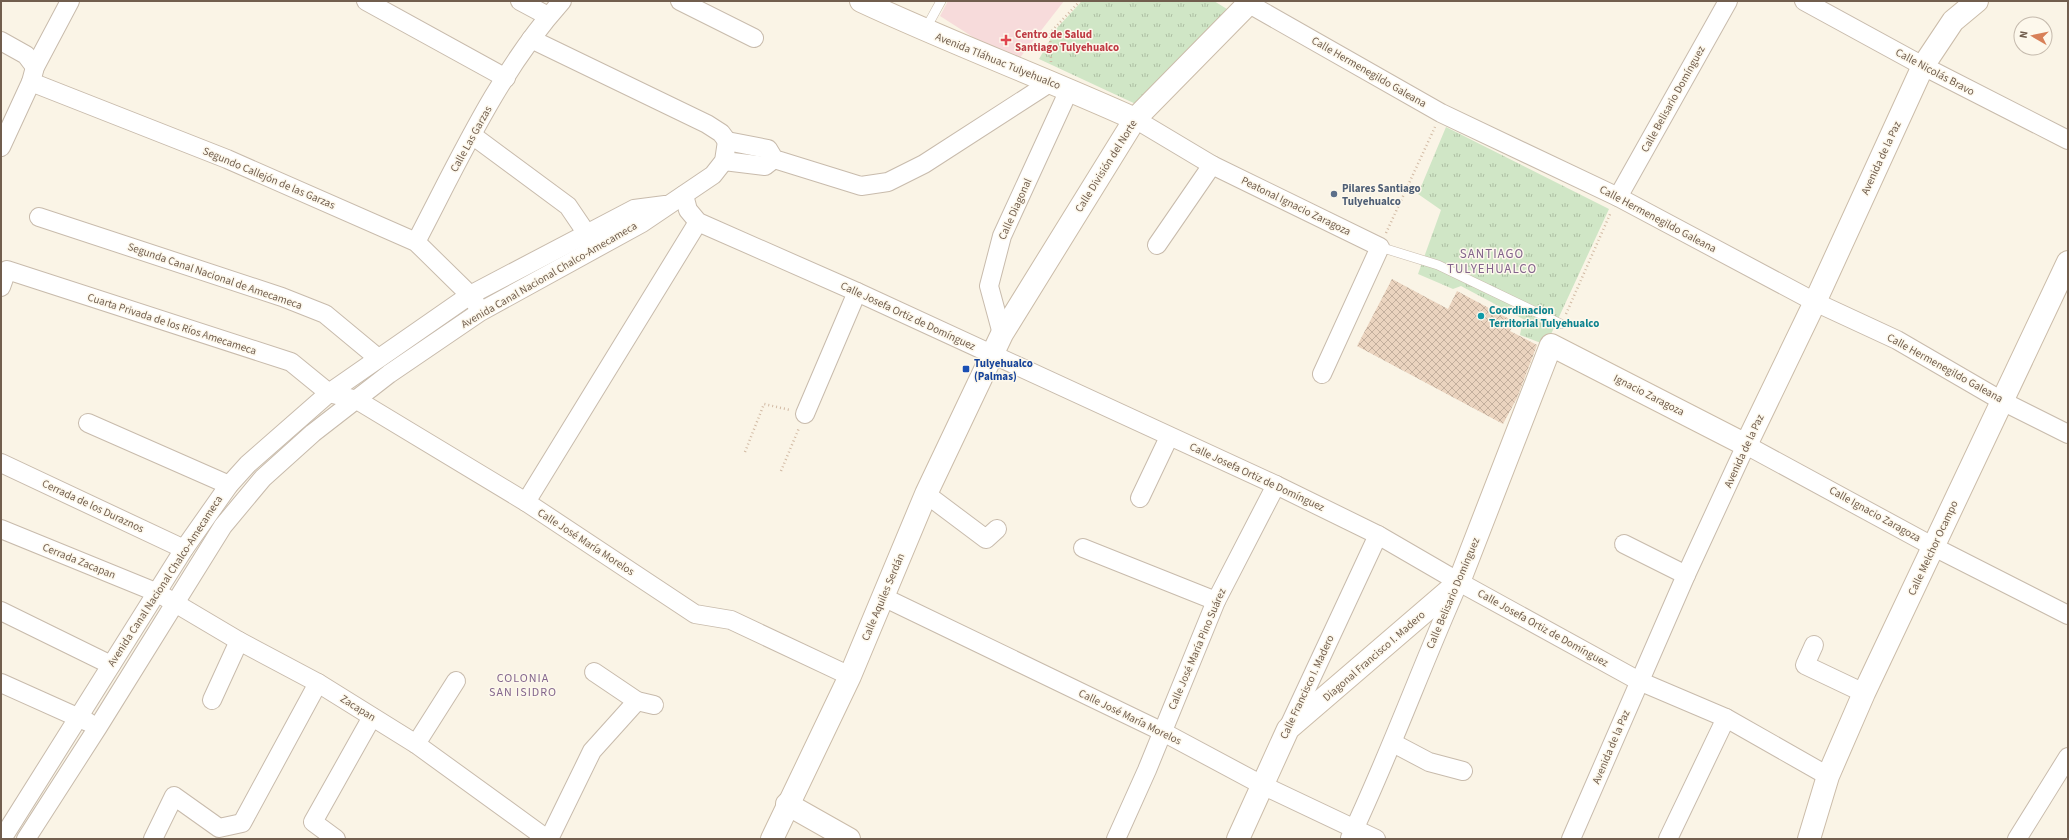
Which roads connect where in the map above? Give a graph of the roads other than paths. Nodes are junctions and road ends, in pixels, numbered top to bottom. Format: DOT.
graph roads {
  1 [pos="70,1"];
  2 [pos="366,1"];
  3 [pos="520,1"];
  4 [pos="562,1"];
  5 [pos="680,1"];
  6 [pos="861,1"];
  7 [pos="941,1"];
  8 [pos="1728,1"];
  9 [pos="1804,1"];
  10 [pos="1977,1"];
  11 [pos="1248,2"];
  12 [pos="548,16"];
  13 [pos="925,31"];
  14 [pos="754,38"];
  15 [pos="531,39"];
  16 [pos="1,41"];
  17 [pos="1923,66"];
  18 [pos="33,74"];
  19 [pos="506,78"];
  20 [pos="1060,86"];
  21 [pos="1135,119"];
  22 [pos="472,135"];
  23 [pos="2068,140"];
  24 [pos="727,141"];
  25 [pos="1,147"];
  26 [pos="774,159"];
  27 [pos="724,161"];
  28 [pos="1212,165"];
  29 [pos="684,195"];
  30 [pos="1618,197"];
  31 [pos="666,205"];
  32 [pos="39,217"];
  33 [pos="698,222"];
  34 [pos="587,234"];
  35 [pos="416,242"];
  36 [pos="1157,245"];
  37 [pos="1380,247"];
  38 [pos="2068,262"];
  39 [pos="1,287"];
  40 [pos="857,292"];
  41 [pos="470,295"];
  42 [pos="1816,302"];
  43 [pos="480,312"];
  44 [pos="1561,324"];
  45 [pos="1002,334"];
  46 [pos="1551,345"];
  47 [pos="991,354"];
  48 [pos="378,358"];
  49 [pos="1322,374"];
  50 [pos="329,392"];
  51 [pos="357,400"];
  52 [pos="2002,401"];
  53 [pos="805,414"];
  54 [pos="88,423"];
  55 [pos="2068,434"];
  56 [pos="1169,437"];
  57 [pos="1746,445"];
  58 [pos="1,463"];
  59 [pos="228,485"];
  60 [pos="1276,485"];
  61 [pos="926,494"];
  62 [pos="1140,498"];
  63 [pos="526,502"];
  64 [pos="1,529"];
  65 [pos="997,529"];
  66 [pos="1378,535"];
  67 [pos="1624,544"];
  68 [pos="1934,547"];
  69 [pos="1083,548"];
  70 [pos="184,549"];
  71 [pos="1686,575"];
  72 [pos="1459,582"];
  73 [pos="158,593"];
  74 [pos="883,597"];
  75 [pos="1216,601"];
  76 [pos="175,603"];
  77 [pos="1,611"];
  78 [pos="2068,615"];
  79 [pos="239,641"];
  80 [pos="1814,645"];
  81 [pos="111,665"];
  82 [pos="594,672"];
  83 [pos="850,676"];
  84 [pos="456,681"];
  85 [pos="1639,681"];
  86 [pos="1,683"];
  87 [pos="318,683"];
  88 [pos="1864,693"];
  89 [pos="212,700"];
  90 [pos="78,717"];
  91 [pos="372,717"];
  92 [pos="1726,718"];
  93 [pos="98,727"];
  94 [pos="1288,729"];
  95 [pos="1163,732"];
  96 [pos="1393,743"];
  97 [pos="416,744"];
  98 [pos="2068,757"];
  99 [pos="1463,771"];
  100 [pos="1828,776"];
  101 [pos="1262,785"];
  102 [pos="787,804"];
  103 [pos="8,815"];
  104 [pos="1352,834"];
  105 [pos="2,839"];
  106 [pos="26,839"];
  107 [pos="153,839"];
  108 [pos="336,839"];
  109 [pos="548,839"];
  110 [pos="772,839"];
  111 [pos="849,839"];
  112 [pos="1116,839"];
  113 [pos="1238,839"];
  114 [pos="1376,839"];
  115 [pos="1571,839"];
  116 [pos="1668,839"];
  117 [pos="1809,839"];
  118 [pos="2017,839"];
  1 -- 18 [label="street"];
  2 -- 19 [label="street"];
  3 -- 12 [label="street"];
  4 -- 12 [label="street, Calle Las Garzas"];
  5 -- 14 [label="street"];
  6 -- 13 [label="main road, Avenida Tláhuac Tulyehualco"];
  7 -- 13 [label="lane"];
  8 -- 30 [label="street, Calle Belisario Domínguez"];
  9 -- 17 [label="street, Calle Nicolás Bravo"];
  10 -- 17 [label="main road, Avenida de la Paz"];
  11 -- 21 [label="main road, Calle División del Norte"];
  11 -- 30 [label="street, Calle Hermenegildo Galeana"];
  12 -- 15 [label="street, Calle Las Garzas"];
  13 -- 20 [label="main road, Avenida Tláhuac Tulyehualco"];
  15 -- 19 [label="street, Calle Las Garzas"];
  15 -- 24 [label="street"];
  16 -- 18 [label="street"];
  17 -- 23 [label="street, Calle Nicolás Bravo"];
  17 -- 42 [label="main road, Avenida de la Paz"];
  18 -- 25 [label="street"];
  18 -- 35 [label="street, Segundo Callejón de las Garzas"];
  19 -- 22 [label="street, Calle Las Garzas"];
  20 -- 21 [label="main road, Avenida Tláhuac Tulyehualco"];
  20 -- 26 [label="street"];
  20 -- 45 [label="street, Calle Diagonal"];
  21 -- 28 [label="street"];
  21 -- 45 [label="main road, Calle División del Norte"];
  22 -- 34 [label="street"];
  22 -- 35 [label="street, Calle Las Garzas"];
  24 -- 26 [label="street"];
  24 -- 27 [label="street"];
  26 -- 27 [label="street"];
  27 -- 29 [label="street, Avenida Canal Nacional Chalco-Amecameca"];
  28 -- 36 [label="street"];
  28 -- 37 [label="street, Peatonal Ignacio Zaragoza"];
  29 -- 31 [label="street, Avenida Canal Nacional Chalco-Amecameca"];
  29 -- 33 [label="street"];
  30 -- 42 [label="street, Calle Hermenegildo Galeana"];
  31 -- 34 [label="street, Avenida Canal Nacional Chalco-Amecameca"];
  31 -- 43 [label="street, Avenida Canal Nacional Chalco-Amecameca"];
  32 -- 48 [label="street, Segunda Canal Nacional de Amecameca"];
  33 -- 40 [label="street, Calle Josefa Ortiz de Domínguez"];
  33 -- 63 [label="street"];
  34 -- 41 [label="street, Avenida Canal Nacional Chalco-Amecameca"];
  35 -- 41 [label="street, Segundo Callejón de las Garzas"];
  37 -- 44 [label="lane"];
  37 -- 49 [label="street"];
  38 -- 52 [label="main road, Calle Melchor Ocampo"];
  39 -- 50 [label="street, Cuarta Privada de los Ríos Amecameca"];
  40 -- 47 [label="street, Calle Josefa Ortiz de Domínguez"];
  40 -- 53 [label="street"];
  41 -- 43 [label="street, Segundo Callejón de las Garzas"];
  41 -- 48 [label="street, Avenida Canal Nacional Chalco-Amecameca"];
  42 -- 52 [label="street, Calle Hermenegildo Galeana"];
  42 -- 57 [label="main road, Avenida de la Paz"];
  43 -- 51 [label="street, Avenida Canal Nacional Chalco-Amecameca"];
  45 -- 47 [label="main road, Calle División del Norte"];
  46 -- 57 [label="main road, Ignacio Zaragoza"];
  46 -- 72 [label="main road, Calle Belisario Domínguez"];
  47 -- 56 [label="street, Calle Josefa Ortiz de Domínguez"];
  47 -- 61 [label="main road, Calle Aquiles Serdán"];
  48 -- 50 [label="street, Avenida Canal Nacional Chalco-Amecameca"];
  50 -- 51 [label="street, Calle José María Morelos"];
  50 -- 59 [label="street, Avenida Canal Nacional Chalco-Amecameca"];
  51 -- 63 [label="street, Calle José María Morelos"];
  51 -- 76 [label="street, Avenida Canal Nacional Chalco-Amecameca"];
  52 -- 55 [label="street, Calle Hermenegildo Galeana"];
  52 -- 68 [label="main road, Calle Melchor Ocampo"];
  54 -- 59 [label="street"];
  56 -- 60 [label="street, Calle Josefa Ortiz de Domínguez"];
  56 -- 62 [label="street"];
  57 -- 68 [label="street, Calle Ignacio Zaragoza"];
  57 -- 71 [label="street, Avenida de la Paz"];
  58 -- 70 [label="street, Cerrada de los Duraznos"];
  59 -- 70 [label="street, Avenida Canal Nacional Chalco-Amecameca"];
  60 -- 66 [label="street, Calle Josefa Ortiz de Domínguez"];
  60 -- 75 [label="street, Calle José María Pino Suárez"];
  61 -- 65 [label="street"];
  61 -- 74 [label="main road, Calle Aquiles Serdán"];
  63 -- 83 [label="street, Calle José María Morelos"];
  64 -- 73 [label="street, Cerrada Zacapan"];
  66 -- 72 [label="street, Calle Josefa Ortiz de Domínguez"];
  66 -- 94 [label="street, Calle Francisco I. Madero"];
  67 -- 71 [label="street"];
  68 -- 78 [label="street, Calle Ignacio Zaragoza"];
  68 -- 88 [label="main road, Calle Melchor Ocampo"];
  69 -- 75 [label="street"];
  70 -- 73 [label="street, Avenida Canal Nacional Chalco-Amecameca"];
  71 -- 85 [label="street, Avenida de la Paz"];
  72 -- 85 [label="street, Calle Josefa Ortiz de Domínguez"];
  72 -- 94 [label="main road, Diagonal Francisco I. Madero"];
  72 -- 96 [label="street, Calle Belisario Domínguez"];
  73 -- 76 [label="street, Zacapan"];
  73 -- 81 [label="street, Avenida Canal Nacional Chalco-Amecameca"];
  74 -- 83 [label="main road, Calle Aquiles Serdán"];
  74 -- 95 [label="street, Calle José María Morelos"];
  75 -- 95 [label="street, Calle José María Pino Suárez"];
  76 -- 79 [label="street, Zacapan"];
  76 -- 93 [label="street, Avenida Canal Nacional Chalco-Amecameca"];
  77 -- 81 [label="street"];
  79 -- 87 [label="street, Zacapan"];
  79 -- 89 [label="street"];
  80 -- 88 [label="street"];
  81 -- 90 [label="street, Avenida Canal Nacional Chalco-Amecameca"];
  82 -- 109 [label="street"];
  83 -- 102 [label="main road, Calle Aquiles Serdán"];
  84 -- 97 [label="street"];
  85 -- 92 [label="street, Calle Josefa Ortiz de Domínguez"];
  85 -- 115 [label="street, Avenida de la Paz"];
  86 -- 90 [label="street"];
  87 -- 91 [label="street, Zacapan"];
  87 -- 107 [label="street"];
  88 -- 100 [label="main road, Calle Melchor Ocampo"];
  90 -- 93 [label="street"];
  90 -- 103 [label="street, Avenida Canal Nacional Chalco-Amecameca"];
  91 -- 97 [label="street, Zacapan"];
  91 -- 108 [label="street"];
  92 -- 100 [label="street, Calle Josefa Ortiz de Domínguez"];
  92 -- 116 [label="street"];
  93 -- 106 [label="street, Avenida Canal Nacional Chalco-Amecameca"];
  94 -- 101 [label="main road, Calle Francisco I. Madero"];
  95 -- 101 [label="street, Calle José María Morelos"];
  95 -- 112 [label="street, Calle José María Pino Suárez"];
  96 -- 99 [label="street"];
  96 -- 104 [label="street, Calle Belisario Domínguez"];
  97 -- 109 [label="street, Zacapan"];
  98 -- 118 [label="street"];
  100 -- 117 [label="main road, Calle Melchor Ocampo"];
  101 -- 104 [label="street, Calle José María Morelos"];
  101 -- 113 [label="main road, Calle Francisco I. Madero"];
  102 -- 110 [label="main road, Calle Aquiles Serdán"];
  102 -- 111 [label="main road"];
  103 -- 105 [label="street, Avenida Canal Nacional Chalco-Amecameca"];
  104 -- 114 [label="street, Calle José María Morelos"];
}
